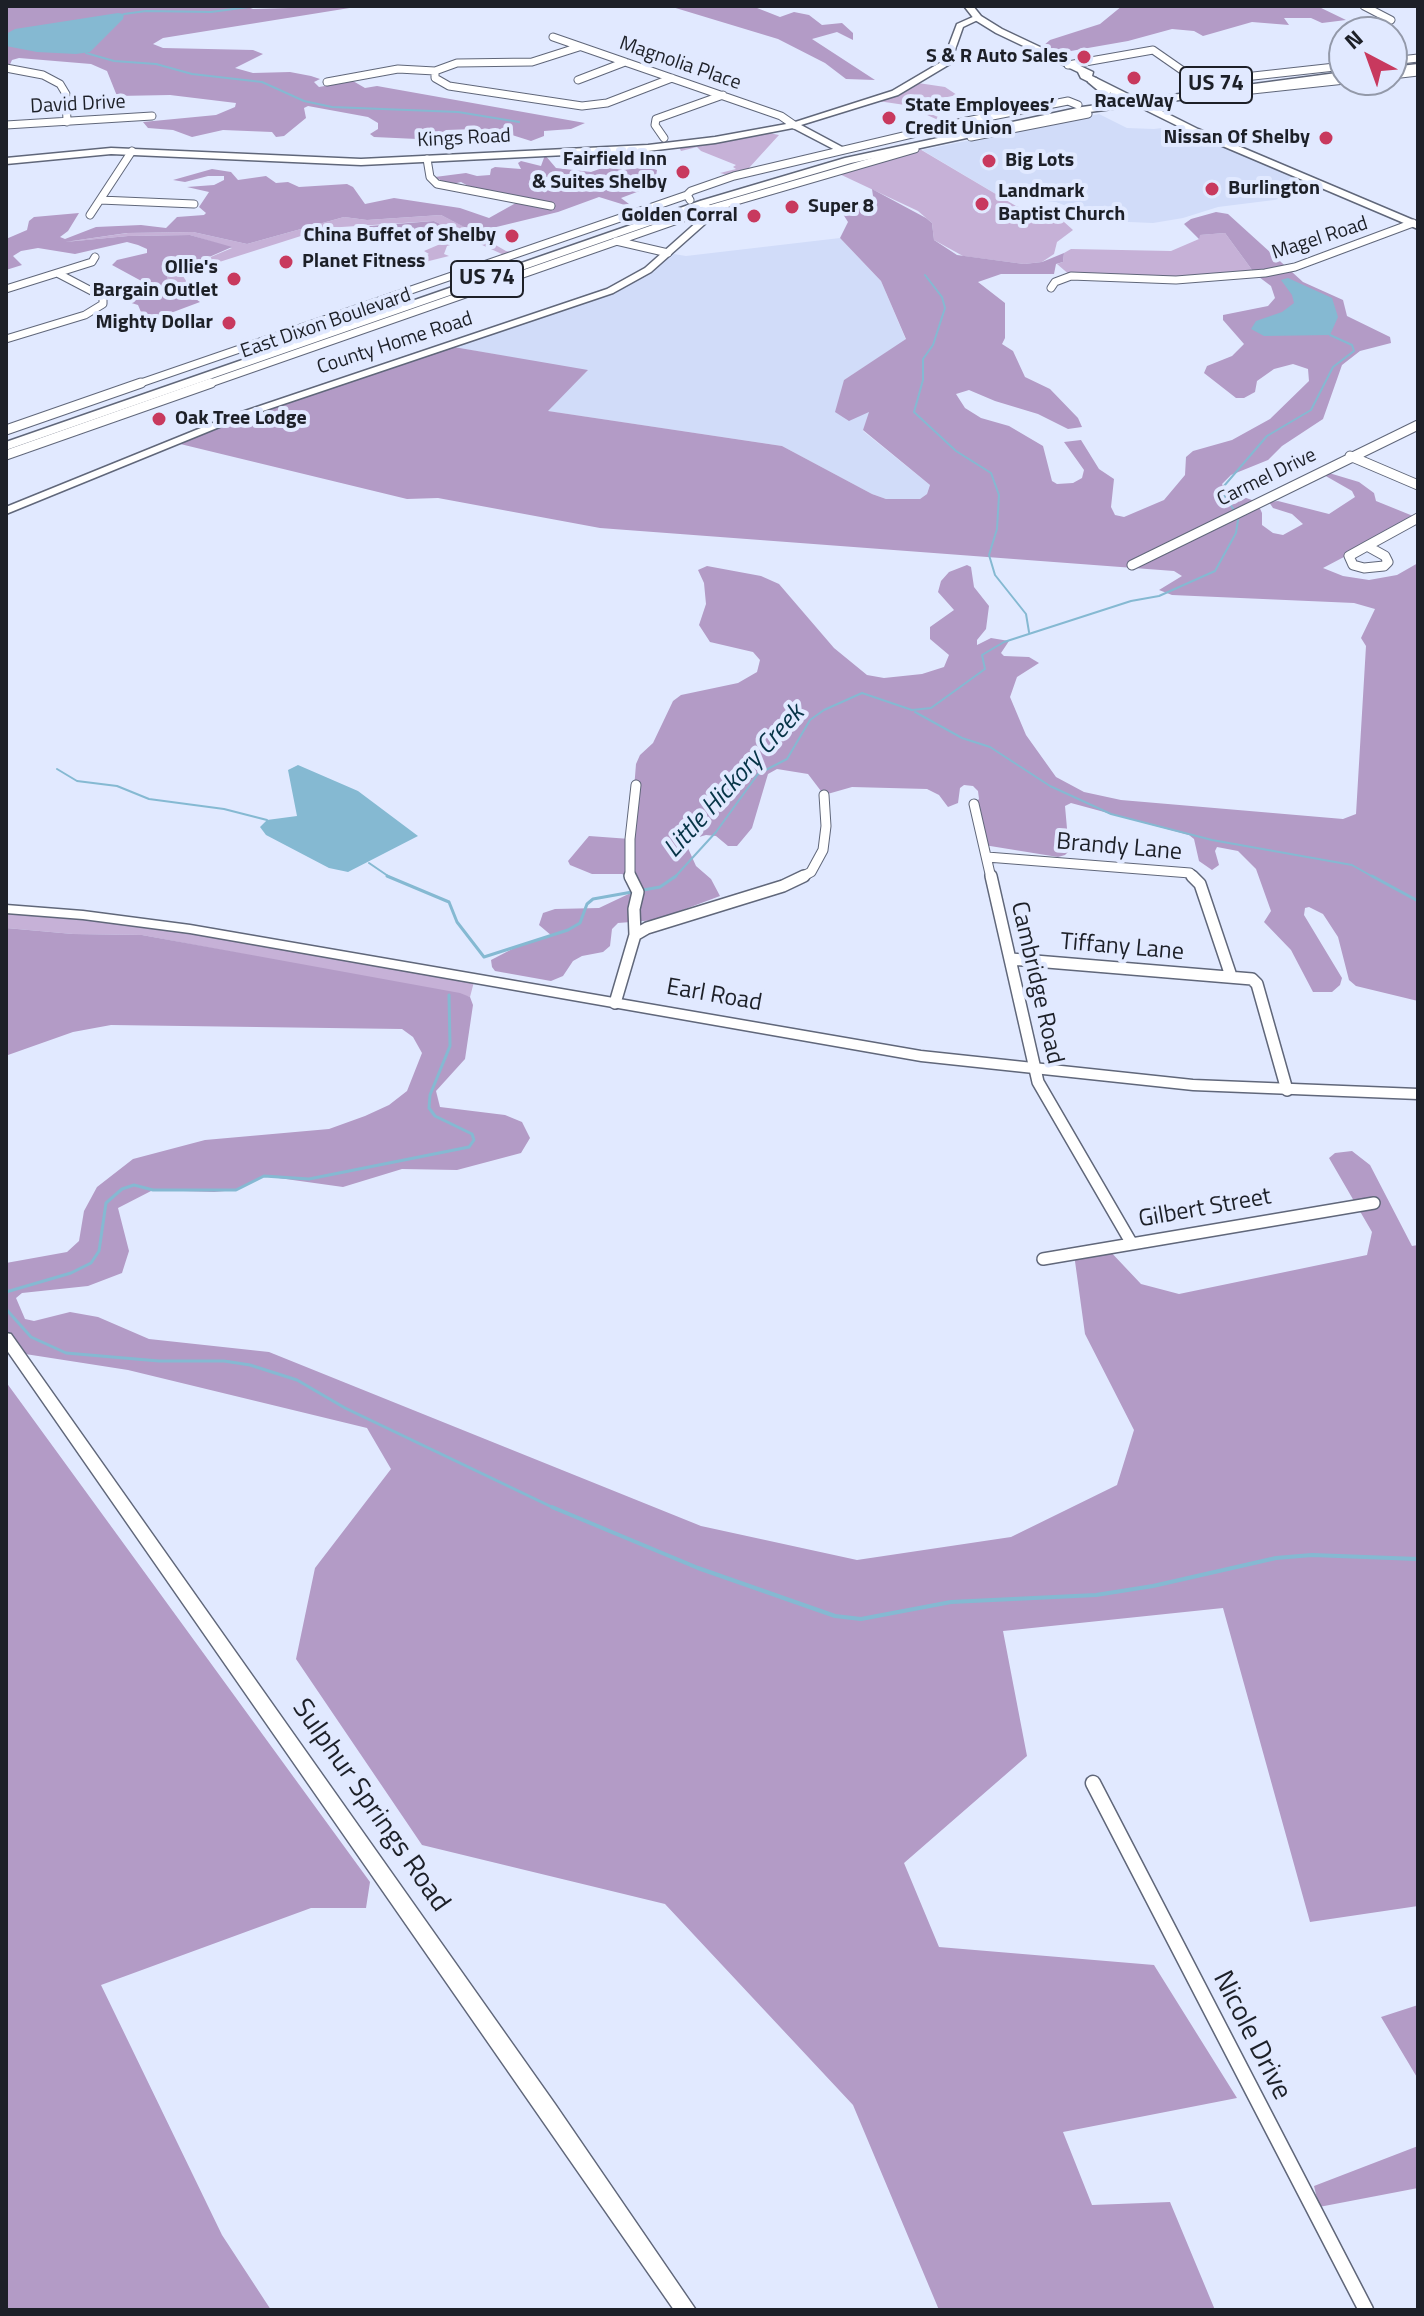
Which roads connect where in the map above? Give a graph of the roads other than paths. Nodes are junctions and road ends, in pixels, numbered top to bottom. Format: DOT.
graph roads {
  1 [pos="1364,6"];
  2 [pos="973,13"];
  3 [pos="1383,16"];
  4 [pos="553,37"];
  5 [pos="579,47"];
  6 [pos="625,62"];
  7 [pos="1068,65"];
  8 [pos="6,68"];
  9 [pos="435,71"];
  10 [pos="1328,73"];
  11 [pos="1294,74"];
  12 [pos="1328,75"];
  13 [pos="1087,76"];
  14 [pos="672,78"];
  15 [pos="578,80"];
  16 [pos="327,82"];
  17 [pos="1239,89"];
  18 [pos="723,95"];
  19 [pos="1135,99"];
  20 [pos="1187,99"];
  21 [pos="1100,101"];
  22 [pos="1088,114"];
  23 [pos="152,116"];
  24 [pos="985,120"];
  25 [pos="67,122"];
  26 [pos="6,125"];
  27 [pos="794,125"];
  28 [pos="978,133"];
  29 [pos="664,138"];
  30 [pos="841,150"];
  31 [pos="132,151"];
  32 [pos="427,159"];
  33 [pos="6,161"];
  34 [pos="758,179"];
  35 [pos="688,198"];
  36 [pos="100,200"];
  37 [pos="194,204"];
  38 [pos="551,206"];
  39 [pos="707,206"];
  40 [pos="90,215"];
  41 [pos="1415,224"];
  42 [pos="615,238"];
  43 [pos="668,253"];
  44 [pos="95,257"];
  45 [pos="59,274"];
  46 [pos="1051,288"];
  47 [pos="6,289"];
  48 [pos="318,326"];
  49 [pos="6,339"];
  50 [pos="116,400"];
  51 [pos="1418,425"];
  52 [pos="9,436"];
  53 [pos="40,439"];
  54 [pos="6,455"];
  55 [pos="1350,456"];
  56 [pos="1418,485"];
  57 [pos="6,511"];
  58 [pos="1418,518"];
  59 [pos="1367,546"];
  60 [pos="1132,565"];
  61 [pos="636,785"];
  62 [pos="824,795"];
  63 [pos="974,804"];
  64 [pos="987,857"];
  65 [pos="6,909"];
  66 [pos="635,935"];
  67 [pos="1011,959"];
  68 [pos="1231,976"];
  69 [pos="615,1003"];
  70 [pos="1035,1070"];
  71 [pos="1287,1090"];
  72 [pos="1418,1094"];
  73 [pos="1374,1203"];
  74 [pos="1132,1244"];
  75 [pos="1043,1259"];
  76 [pos="6,1338"];
  77 [pos="1093,1783"];
  78 [pos="686,2310"];
  79 [pos="1366,2310"];
  1 -- 3 [label="street"];
  2 -- 7 [label="main road"];
  2 -- 27 [label="street, Kings Road"];
  4 -- 5 [label="street, Magnolia Place"];
  5 -- 6 [label="street, Magnolia Place"];
  5 -- 9 [label="street"];
  6 -- 14 [label="street, Magnolia Place"];
  6 -- 15 [label="street"];
  7 -- 11 [label="street, East Dixon Boulevard"];
  7 -- 13 [label="main road"];
  8 -- 25 [label="street"];
  9 -- 14 [label="street"];
  9 -- 16 [label="street"];
  10 -- 11 [label="highway, East Dixon Boulevard / US 74"];
  11 -- 19 [label="highway, East Dixon Boulevard / US 74"];
  12 -- 17 [label="highway, East Dixon Boulevard / US 74"];
  13 -- 19 [label="main road"];
  13 -- 21 [label="highway"];
  14 -- 18 [label="street, Magnolia Place"];
  17 -- 19 [label="highway, East Dixon Boulevard / US 74"];
  17 -- 20 [label="street, East Dixon Boulevard"];
  18 -- 27 [label="street, Magnolia Place"];
  18 -- 29 [label="street"];
  19 -- 21 [label="highway, East Dixon Boulevard / US 74"];
  19 -- 28 [label="highway, East Dixon Boulevard / US 74"];
  19 -- 41 [label="main road"];
  21 -- 24 [label="highway, East Dixon Boulevard / US 74"];
  22 -- 28 [label="street, East Dixon Boulevard"];
  23 -- 25 [label="street, David Drive"];
  24 -- 30 [label="street, East Dixon Boulevard"];
  24 -- 34 [label="highway, East Dixon Boulevard / US 74"];
  25 -- 26 [label="street, David Drive"];
  27 -- 30 [label="street"];
  27 -- 32 [label="street, Kings Road"];
  28 -- 39 [label="highway, East Dixon Boulevard / US 74"];
  30 -- 35 [label="street, East Dixon Boulevard"];
  31 -- 32 [label="street, Kings Road"];
  31 -- 33 [label="street, Kings Road"];
  31 -- 36 [label="street"];
  32 -- 38 [label="street"];
  34 -- 35 [label="highway, East Dixon Boulevard / US 74"];
  34 -- 39 [label="highway, County Home Road"];
  35 -- 42 [label="highway"];
  35 -- 48 [label="highway, East Dixon Boulevard / US 74"];
  36 -- 37 [label="street"];
  36 -- 40 [label="street"];
  39 -- 42 [label="highway, East Dixon Boulevard / US 74"];
  39 -- 43 [label="street, County Home Road"];
  41 -- 46 [label="street, Magel Road"];
  42 -- 43 [label="street"];
  42 -- 53 [label="highway, East Dixon Boulevard / US 74"];
  43 -- 57 [label="street, County Home Road"];
  44 -- 45 [label="street"];
  45 -- 47 [label="street"];
  45 -- 49 [label="street"];
  48 -- 50 [label="highway, East Dixon Boulevard / US 74"];
  48 -- 52 [label="street, East Dixon Boulevard"];
  50 -- 52 [label="highway, East Dixon Boulevard / US 74"];
  50 -- 53 [label="highway"];
  51 -- 55 [label="street, Carmel Drive"];
  52 -- 53 [label="highway, East Dixon Boulevard / US 74"];
  53 -- 54 [label="street, East Dixon Boulevard"];
  55 -- 56 [label="street"];
  55 -- 60 [label="street, Carmel Drive"];
  58 -- 59 [label="street"];
  61 -- 66 [label="street"];
  62 -- 66 [label="street"];
  63 -- 64 [label="street, Cambridge Road"];
  64 -- 67 [label="street, Cambridge Road"];
  64 -- 68 [label="street, Brandy Lane"];
  65 -- 69 [label="main road, Earl Road"];
  66 -- 69 [label="street"];
  67 -- 68 [label="street, Tiffany Lane"];
  67 -- 70 [label="street, Cambridge Road"];
  68 -- 71 [label="street"];
  69 -- 70 [label="main road, Earl Road"];
  70 -- 71 [label="main road, Earl Road"];
  70 -- 74 [label="street, Cambridge Road"];
  71 -- 72 [label="main road, Earl Road"];
  73 -- 74 [label="street, Gilbert Street"];
  74 -- 75 [label="street, Gilbert Street"];
  76 -- 78 [label="street, Sulphur Springs Road"];
  77 -- 79 [label="street, Nicole Drive"];
}
